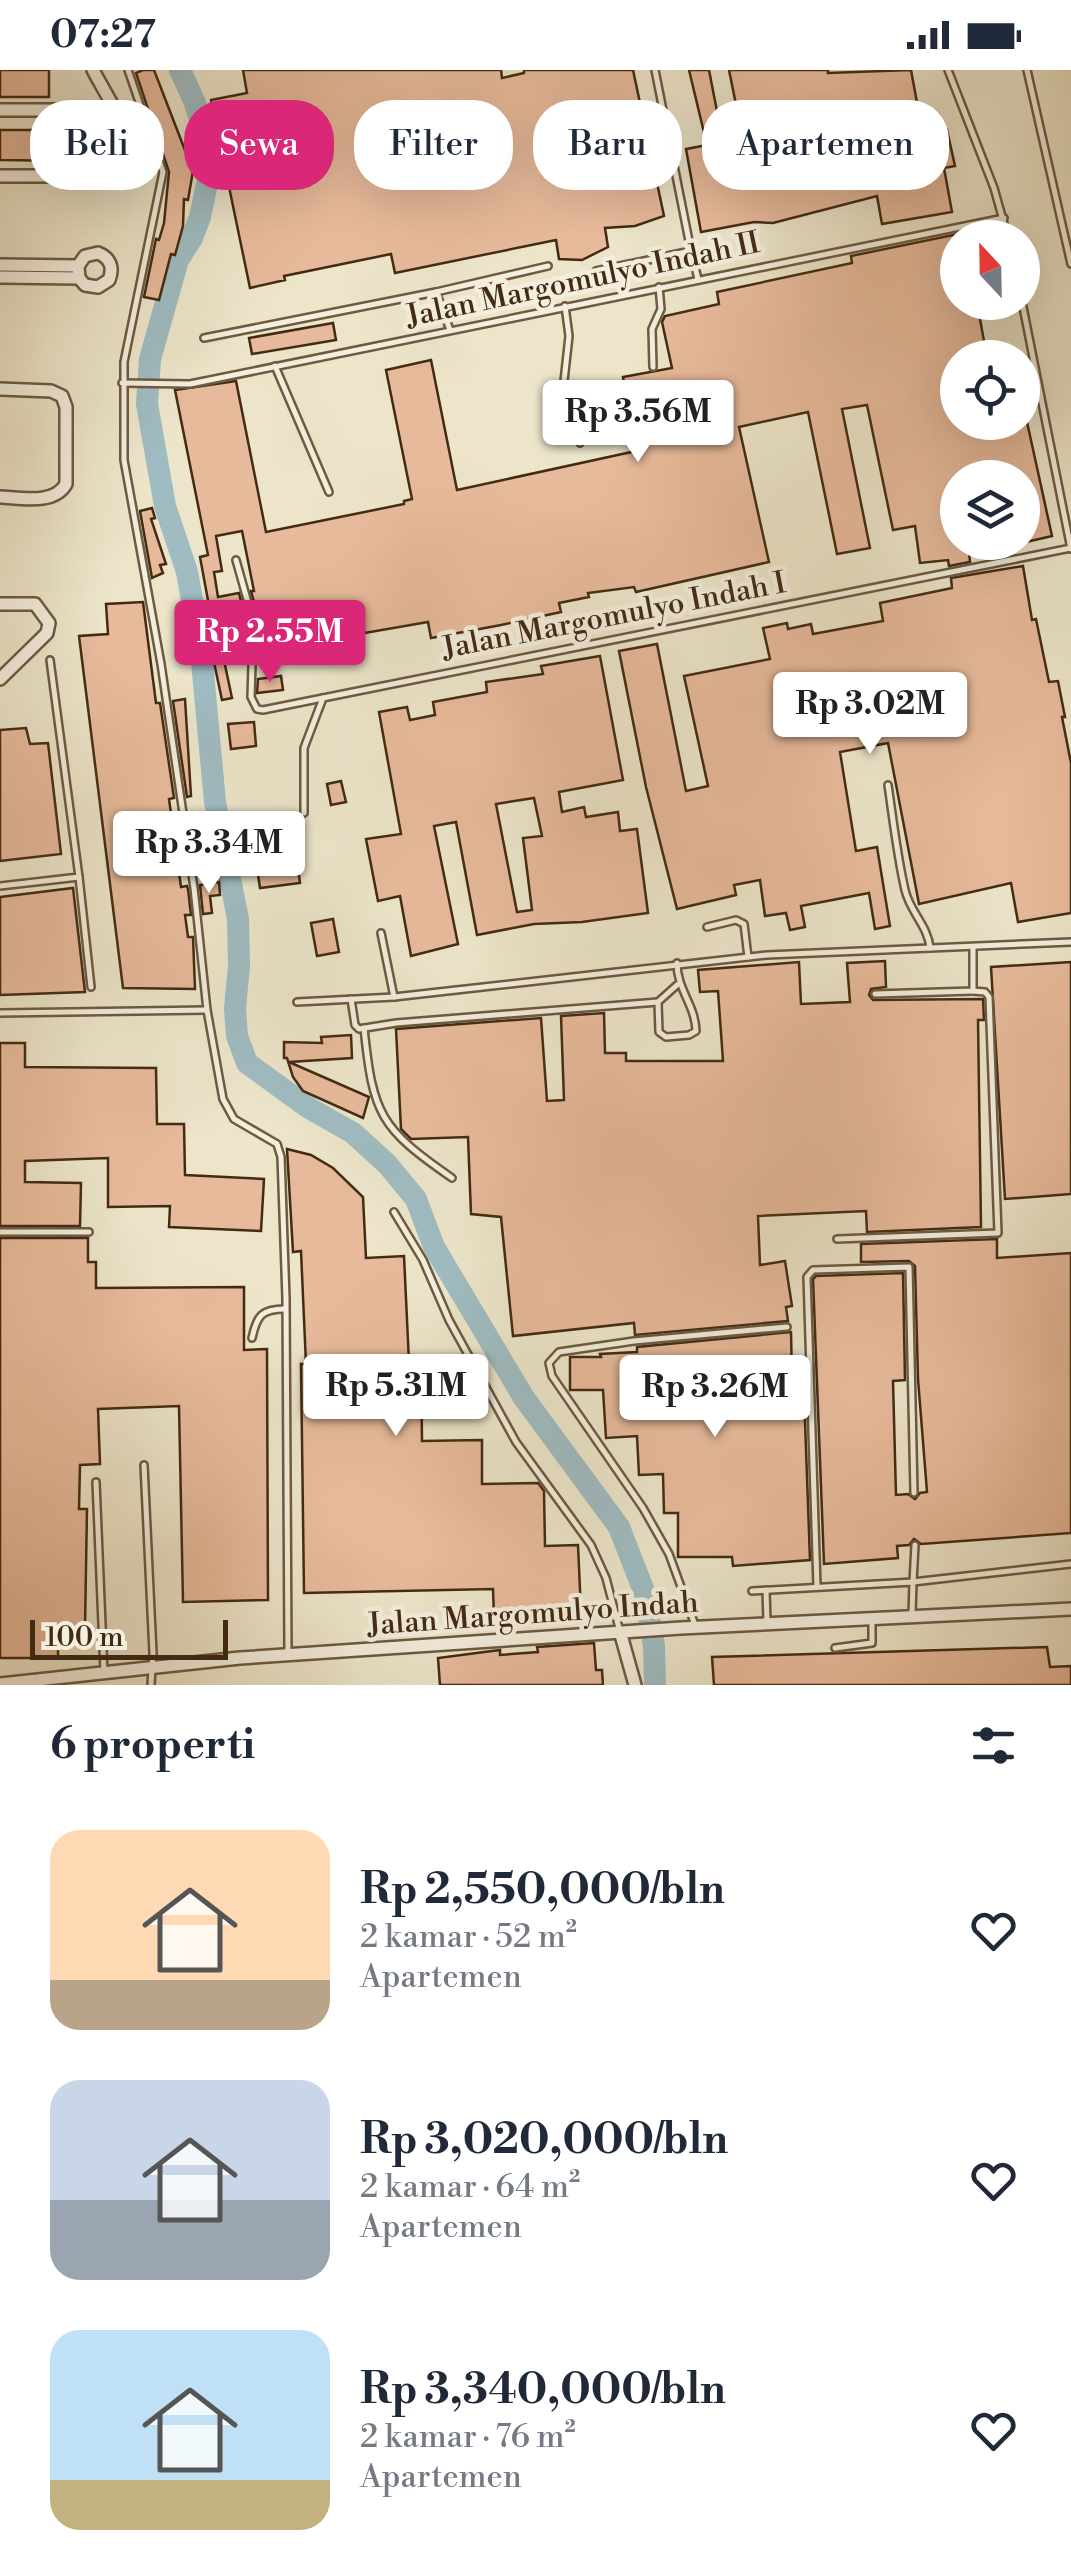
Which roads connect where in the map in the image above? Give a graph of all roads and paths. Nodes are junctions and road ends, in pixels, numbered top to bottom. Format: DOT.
graph roads {
  1 [pos="93,70"];
  2 [pos="128,70"];
  3 [pos="655,70"];
  4 [pos="948,70"];
  5 [pos="1027,70"];
  6 [pos="109,100"];
  7 [pos="0,110"];
  8 [pos="30,110"];
  9 [pos="30,175"];
  10 [pos="0,176"];
  11 [pos="1004,218"];
  12 [pos="691,251"];
  13 [pos="1071,264"];
  14 [pos="0,265"];
  15 [pos="548,266"];
  16 [pos="596,271"];
  17 [pos="0,276"];
  18 [pos="698,278"];
  19 [pos="659,286"];
  20 [pos="436,292"];
  21 [pos="565,306"];
  22 [pos="1026,320"];
  23 [pos="450,330"];
  24 [pos="204,338"];
  25 [pos="274,366"];
  26 [pos="653,367"];
  27 [pos="122,383"];
  28 [pos="0,389"];
  29 [pos="580,442"];
  30 [pos="329,492"];
  31 [pos="0,497"];
  32 [pos="1071,548"];
  33 [pos="236,560"];
  34 [pos="0,604"];
  35 [pos="50,660"];
  36 [pos="0,679"];
  37 [pos="323,698"];
  38 [pos="888,784"];
  39 [pos="304,813"];
  40 [pos="79,877"];
  41 [pos="0,886"];
  42 [pos="707,928"];
  43 [pos="381,934"];
  44 [pos="1071,942"];
  45 [pos="973,947"];
  46 [pos="930,948"];
  47 [pos="748,956"];
  48 [pos="677,963"];
  49 [pos="677,985"];
  50 [pos="92,987"];
  51 [pos="973,991"];
  52 [pos="874,994"];
  53 [pos="394,996"];
  54 [pos="350,999"];
  55 [pos="297,1002"];
  56 [pos="658,1002"];
  57 [pos="207,1010"];
  58 [pos="0,1013"];
  59 [pos="364,1028"];
  60 [pos="452,1178"];
  61 [pos="394,1212"];
  62 [pos="0,1232"];
  63 [pos="89,1232"];
  64 [pos="837,1240"];
  65 [pos="286,1308"];
  66 [pos="787,1327"];
  67 [pos="252,1338"];
  68 [pos="144,1465"];
  69 [pos="96,1482"];
  70 [pos="914,1493"];
  71 [pos="915,1545"];
  72 [pos="1071,1564"];
  73 [pos="913,1582"];
  74 [pos="817,1586"];
  75 [pos="766,1590"];
  76 [pos="752,1591"];
  77 [pos="1071,1609"];
  78 [pos="912,1618"];
  79 [pos="872,1620"];
  80 [pos="767,1625"];
  81 [pos="696,1628"];
  82 [pos="628,1634"];
  83 [pos="834,1648"];
  84 [pos="288,1654"];
  85 [pos="153,1666"];
  86 [pos="104,1672"];
  87 [pos="0,1684"];
  88 [pos="150,1685"];
  89 [pos="634,1685"];
  1 -- 6 [label="street"];
  2 -- 27 [label="lane"];
  3 -- 12 [label="lane"];
  4 -- 11 [label="lane"];
  5 -- 13 [label="lane"];
  7 -- 8 [label="street"];
  9 -- 10 [label="street"];
  11 -- 18 [label="lane, Jalan Margomulyo Indah II"];
  12 -- 16 [label="lane"];
  12 -- 18 [label="lane"];
  14 -- 17 [label="street"];
  15 -- 20 [label="lane"];
  18 -- 19 [label="lane, Jalan Margomulyo Indah II"];
  19 -- 21 [label="lane, Jalan Margomulyo Indah II"];
  19 -- 26 [label="lane"];
  20 -- 23 [label="lane"];
  20 -- 24 [label="lane"];
  21 -- 23 [label="lane, Jalan Margomulyo Indah II"];
  21 -- 29 [label="lane"];
  22 -- 32 [label="lane, Jalan Margomulyo Indah I"];
  23 -- 25 [label="lane, Jalan Margomulyo Indah II"];
  25 -- 27 [label="lane, Jalan Margomulyo Indah II"];
  25 -- 30 [label="lane"];
  27 -- 57 [label="lane"];
  28 -- 31 [label="street"];
  32 -- 37 [label="lane, Jalan Margomulyo Indah I"];
  33 -- 37 [label="lane, Jalan Margomulyo Indah I"];
  34 -- 36 [label="street"];
  35 -- 40 [label="lane"];
  37 -- 39 [label="lane"];
  38 -- 46 [label="lane"];
  40 -- 41 [label="lane"];
  40 -- 50 [label="lane"];
  42 -- 47 [label="lane"];
  43 -- 53 [label="lane"];
  44 -- 45 [label="lane"];
  45 -- 46 [label="lane"];
  45 -- 51 [label="lane"];
  46 -- 47 [label="lane"];
  47 -- 48 [label="lane"];
  48 -- 49 [label="lane"];
  48 -- 53 [label="lane"];
  49 -- 56 [label="lane"];
  49 -- 56 [label="lane"];
  51 -- 52 [label="lane"];
  51 -- 64 [label="lane"];
  53 -- 54 [label="lane"];
  54 -- 55 [label="lane"];
  54 -- 59 [label="lane"];
  56 -- 59 [label="lane"];
  57 -- 58 [label="lane"];
  57 -- 65 [label="lane"];
  59 -- 60 [label="lane"];
  61 -- 82 [label="lane"];
  62 -- 63 [label="lane"];
  65 -- 67 [label="lane"];
  65 -- 84 [label="lane"];
  66 -- 81 [label="lane"];
  68 -- 85 [label="lane"];
  69 -- 86 [label="lane"];
  70 -- 74 [label="lane"];
  71 -- 73 [label="lane"];
  72 -- 73 [label="lane"];
  73 -- 74 [label="lane"];
  73 -- 78 [label="lane"];
  74 -- 75 [label="lane"];
  75 -- 76 [label="lane"];
  75 -- 80 [label="lane"];
  77 -- 78 [label="street, Jalan Margomulyo Indah"];
  78 -- 79 [label="street, Jalan Margomulyo Indah"];
  79 -- 80 [label="street, Jalan Margomulyo Indah"];
  79 -- 83 [label="lane"];
  80 -- 81 [label="street, Jalan Margomulyo Indah"];
  81 -- 82 [label="street, Jalan Margomulyo Indah"];
  82 -- 84 [label="street, Jalan Margomulyo Indah"];
  82 -- 89 [label="street"];
  84 -- 85 [label="street, Jalan Margomulyo Indah"];
  85 -- 86 [label="street, Jalan Margomulyo Indah"];
  85 -- 88 [label="lane"];
  86 -- 87 [label="street, Jalan Margomulyo Indah"];
}
